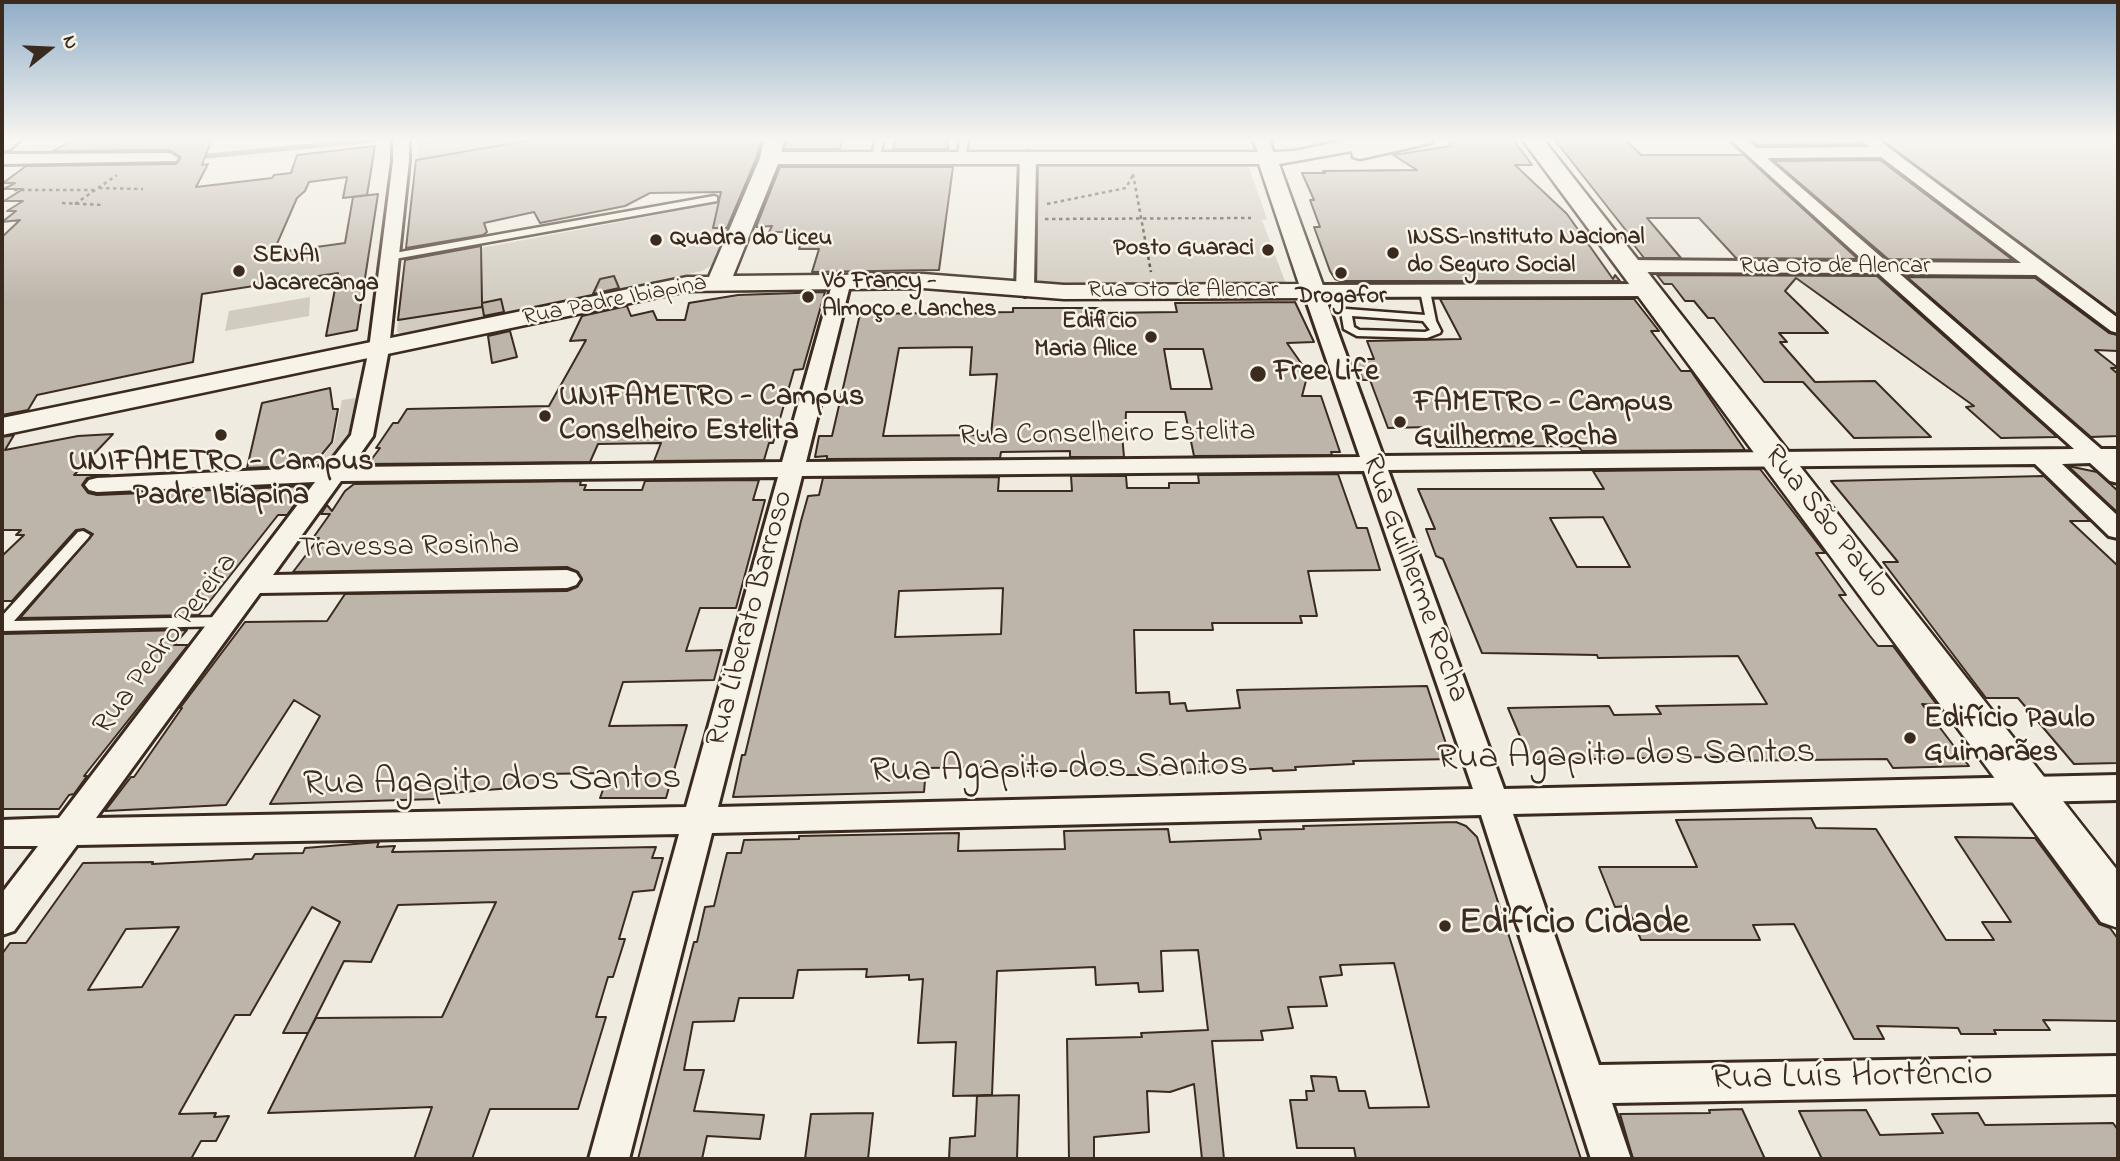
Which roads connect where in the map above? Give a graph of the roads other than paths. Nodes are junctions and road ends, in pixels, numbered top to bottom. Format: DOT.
graph roads {
  1 [pos="397,193"];
  2 [pos="754,193"];
  3 [pos="1027,193"];
  4 [pos="1279,193"];
  5 [pos="1573,193"];
  6 [pos="1798,193"];
  7 [pos="1939,193"];
  8 [pos="714,199"];
  9 [pos="389,257"];
  10 [pos="1883,269"];
  11 [pos="2041,269"];
  12 [pos="1638,278"];
  13 [pos="842,281"];
  14 [pos="719,282"];
  15 [pos="1025,290"];
  16 [pos="1313,291"];
  17 [pos="1425,291"];
  18 [pos="1431,321"];
  19 [pos="2118,327"];
  20 [pos="377,355"];
  21 [pos="2,427"];
  22 [pos="2,441"];
  23 [pos="2040,456"];
  24 [pos="2107,456"];
  25 [pos="1776,460"];
  26 [pos="1373,465"];
  27 [pos="792,471"];
  28 [pos="336,474"];
  29 [pos="2118,476"];
  30 [pos="97,485"];
  31 [pos="2118,530"];
  32 [pos="83,535"];
  33 [pos="567,579"];
  34 [pos="253,584"];
  35 [pos="224,622"];
  36 [pos="2,625"];
  37 [pos="2118,788"];
  38 [pos="2029,789"];
  39 [pos="1492,800"];
  40 [pos="699,821"];
  41 [pos="70,831"];
  42 [pos="2,833"];
  43 [pos="2118,907"];
  44 [pos="2,920"];
  45 [pos="2118,1075"];
  46 [pos="1585,1084"];
  47 [pos="609,1159"];
  48 [pos="1611,1159"];
  1 -- 9 [label="street, Rua Pedro Pereira"];
  2 -- 14 [label="street"];
  3 -- 15 [label="street"];
  4 -- 16 [label="street, Rua Guilherme Rocha"];
  5 -- 12 [label="main road, Rua São Paulo"];
  6 -- 10 [label="street"];
  7 -- 11 [label="street"];
  8 -- 9 [label="lane"];
  9 -- 20 [label="street, Rua Pedro Pereira"];
  10 -- 11 [label="street, Rua Oto de Alencar"];
  10 -- 12 [label="street, Rua Oto de Alencar"];
  10 -- 24 [label="street"];
  11 -- 19 [label="street"];
  12 -- 17 [label="street, Rua Oto de Alencar"];
  12 -- 25 [label="main road, Rua São Paulo"];
  13 -- 14 [label="street, Rua Oto de Alencar"];
  13 -- 15 [label="street, Rua Oto de Alencar"];
  13 -- 27 [label="street, Rua Liberato Barroso"];
  14 -- 20 [label="street, Rua Padre Ibiapina"];
  15 -- 16 [label="street, Rua Oto de Alencar"];
  16 -- 17 [label="street, Rua Oto de Alencar"];
  16 -- 26 [label="street, Rua Guilherme Rocha"];
  17 -- 18 [label="lane"];
  18 -- 18 [label="lane"];
  20 -- 21 [label="street, Rua Padre Ibiapina"];
  20 -- 22 [label="street, Rua Padre Ibiapina"];
  20 -- 28 [label="street, Rua Pedro Pereira"];
  23 -- 24 [label="street, Rua Conselheiro Estelita"];
  23 -- 25 [label="street, Rua Conselheiro Estelita"];
  23 -- 31 [label="street"];
  24 -- 29 [label="street"];
  25 -- 26 [label="street, Rua Conselheiro Estelita"];
  25 -- 38 [label="main road, Rua São Paulo"];
  26 -- 27 [label="street, Rua Conselheiro Estelita"];
  26 -- 39 [label="street, Rua Guilherme Rocha"];
  27 -- 28 [label="street, Rua Conselheiro Estelita"];
  27 -- 40 [label="street, Rua Liberato Barroso"];
  28 -- 30 [label="street, Rua Conselheiro Estelita"];
  28 -- 34 [label="street, Rua Pedro Pereira"];
  32 -- 36 [label="lane"];
  33 -- 34 [label="street, Travessa Rosinha"];
  34 -- 35 [label="street, Rua Pedro Pereira"];
  35 -- 36 [label="lane"];
  35 -- 41 [label="street, Rua Pedro Pereira"];
  37 -- 38 [label="street, Rua Agapito dos Santos"];
  38 -- 39 [label="street, Rua Agapito dos Santos"];
  38 -- 43 [label="main road, Rua São Paulo"];
  39 -- 40 [label="street, Rua Agapito dos Santos"];
  39 -- 46 [label="street, Rua Guilherme Rocha"];
  40 -- 41 [label="street, Rua Agapito dos Santos"];
  40 -- 47 [label="street, Rua Liberato Barroso"];
  41 -- 42 [label="street, Rua Agapito dos Santos"];
  41 -- 44 [label="street, Rua Pedro Pereira"];
  45 -- 46 [label="street, Rua Luís Hortêncio"];
  46 -- 48 [label="street, Rua Guilherme Rocha"];
}
